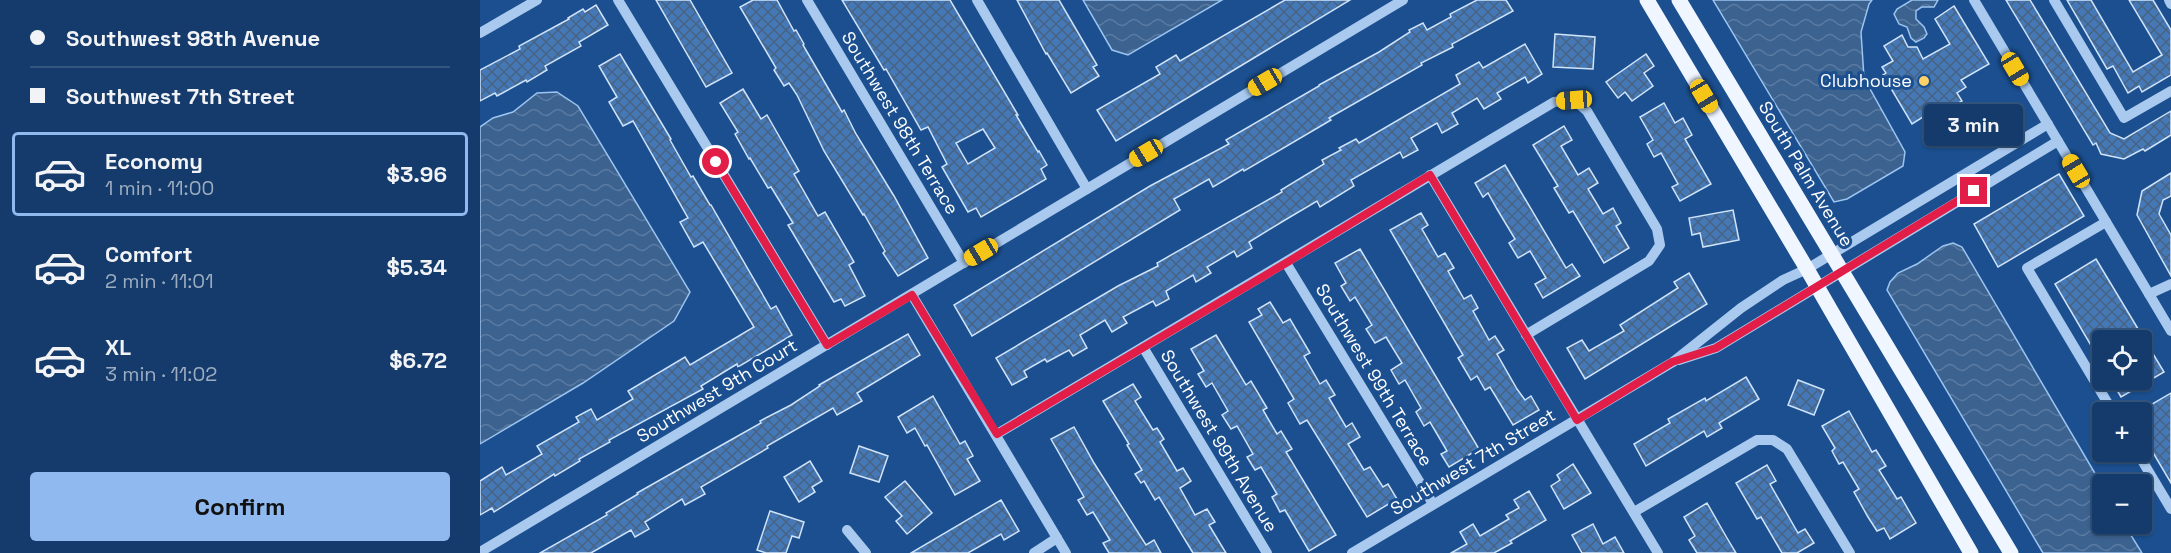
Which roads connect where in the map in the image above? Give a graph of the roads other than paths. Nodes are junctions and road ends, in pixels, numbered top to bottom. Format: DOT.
graph roads {
  1 [pos="537,0"];
  2 [pos="618,0"];
  3 [pos="807,0"];
  4 [pos="977,0"];
  5 [pos="1403,0"];
  6 [pos="1647,0"];
  7 [pos="1679,0"];
  8 [pos="1974,0"];
  9 [pos="2054,0"];
  10 [pos="480,33"];
  11 [pos="2171,91"];
  12 [pos="2048,124"];
  13 [pos="2058,141"];
  14 [pos="2009,147"];
  15 [pos="2019,164"];
  16 [pos="1430,175"];
  17 [pos="1951,182"];
  18 [pos="1087,189"];
  19 [pos="1962,199"];
  20 [pos="2106,222"];
  21 [pos="1831,255"];
  22 [pos="964,263"];
  23 [pos="1286,263"];
  24 [pos="1807,269"];
  25 [pos="1842,272"];
  26 [pos="2171,284"];
  27 [pos="1817,286"];
  28 [pos="2149,294"];
  29 [pos="912,295"];
  30 [pos="2171,331"];
  31 [pos="1526,335"];
  32 [pos="827,345"];
  33 [pos="1143,347"];
  34 [pos="1672,362"];
  35 [pos="2107,402"];
  36 [pos="1577,420"];
  37 [pos="997,434"];
  38 [pos="2143,462"];
  39 [pos="1433,504"];
  40 [pos="2171,509"];
  41 [pos="1634,512"];
  42 [pos="847,530"];
  43 [pos="1058,538"];
  44 [pos="480,552"];
  45 [pos="866,553"];
  46 [pos="1034,553"];
  47 [pos="1066,553"];
  48 [pos="1267,553"];
  49 [pos="1353,553"];
  50 [pos="1658,553"];
  51 [pos="1850,553"];
  52 [pos="1971,553"];
  53 [pos="2011,553"];
  1 -- 10 [label="street"];
  2 -- 32 [label="street"];
  3 -- 22 [label="street, Southwest 98th Terrace"];
  4 -- 18 [label="street"];
  5 -- 18 [label="street, Southwest 9th Court"];
  6 -- 24 [label="main road"];
  7 -- 21 [label="main road, South Palm Avenue"];
  8 -- 12 [label="street"];
  9 -- 11 [label="street"];
  12 -- 13 [label="street"];
  12 -- 14 [label="street, Southwest 7th Street"];
  13 -- 15 [label="street, Southwest 7th Street"];
  13 -- 20 [label="street"];
  14 -- 15 [label="street"];
  14 -- 17 [label="street, Southwest 7th Street"];
  15 -- 19 [label="street, Southwest 7th Street"];
  16 -- 23 [label="street"];
  16 -- 31 [label="street"];
  16 -- 31 [label="street"];
  17 -- 19 [label="street"];
  17 -- 21 [label="street, Southwest 7th Street"];
  18 -- 22 [label="street, Southwest 9th Court"];
  19 -- 25 [label="street, Southwest 7th Street"];
  20 -- 28 [label="street"];
  20 -- 35 [label="street"];
  21 -- 24 [label="street, Southwest 7th Street"];
  21 -- 25 [label="main road, South Palm Avenue"];
  22 -- 29 [label="street, Southwest 9th Court"];
  23 -- 33 [label="street"];
  23 -- 39 [label="street, Southwest 99th Terrace"];
  24 -- 27 [label="main road"];
  24 -- 34 [label="street, Southwest 7th Street"];
  25 -- 27 [label="street, Southwest 7th Street"];
  25 -- 53 [label="main road, South Palm Avenue"];
  26 -- 28 [label="street"];
  27 -- 34 [label="street, Southwest 7th Street"];
  27 -- 52 [label="main road"];
  28 -- 30 [label="street"];
  29 -- 32 [label="street, Southwest 9th Court"];
  29 -- 37 [label="street"];
  31 -- 36 [label="street"];
  32 -- 44 [label="street, Southwest 9th Court"];
  33 -- 37 [label="street"];
  33 -- 48 [label="street, Southwest 99th Avenue"];
  34 -- 36 [label="street, Southwest 7th Street"];
  36 -- 39 [label="street, Southwest 7th Street"];
  36 -- 41 [label="street"];
  37 -- 43 [label="street"];
  38 -- 40 [label="street"];
  39 -- 49 [label="street, Southwest 7th Street"];
  41 -- 50 [label="street"];
  41 -- 51 [label="street"];
  42 -- 45 [label="street"];
  43 -- 46 [label="street"];
  43 -- 47 [label="street"];
}
